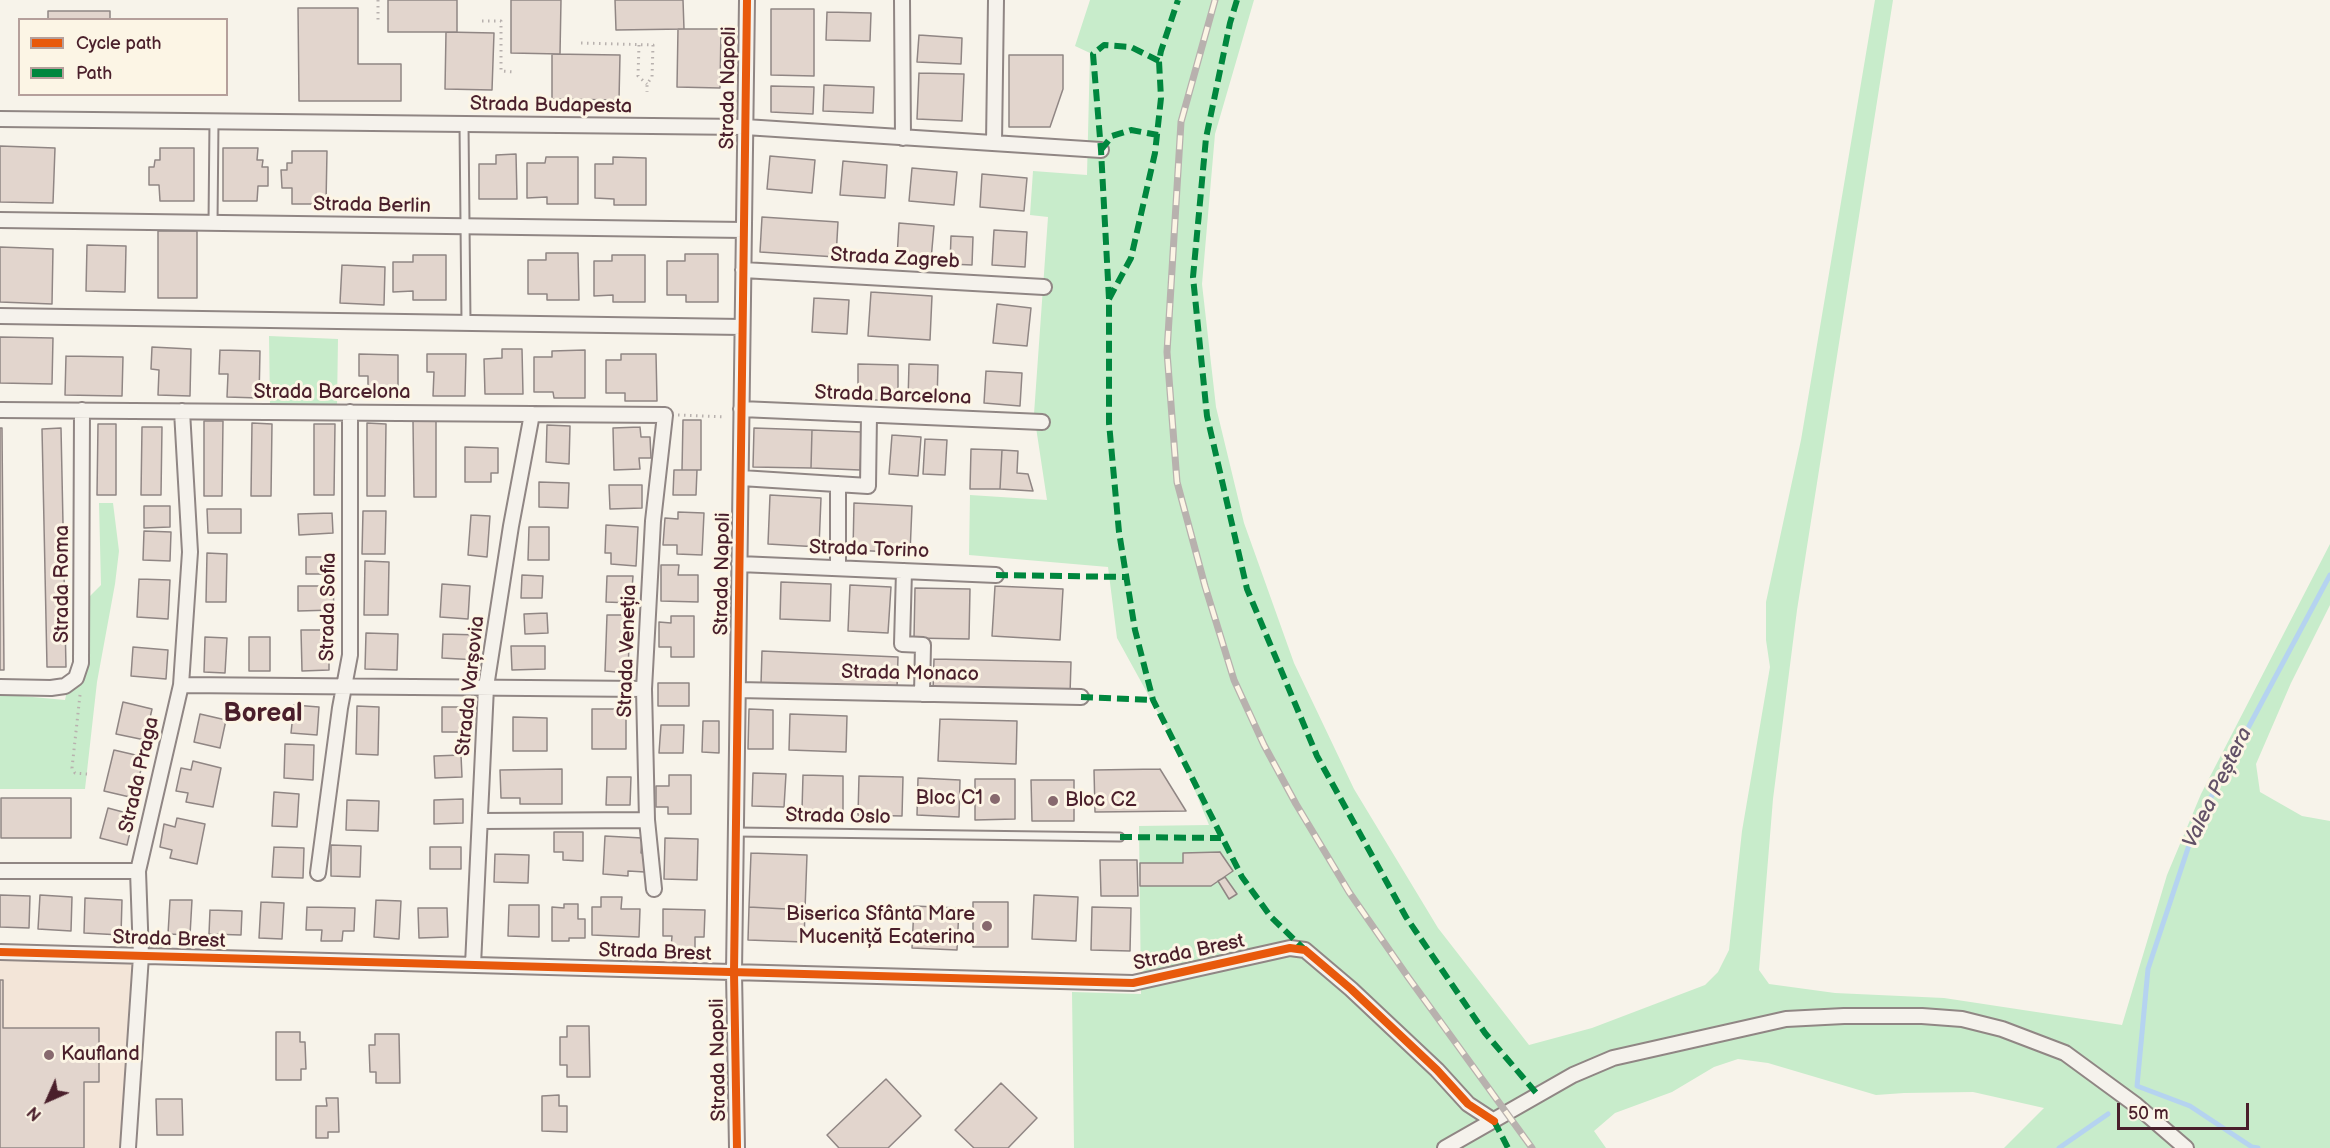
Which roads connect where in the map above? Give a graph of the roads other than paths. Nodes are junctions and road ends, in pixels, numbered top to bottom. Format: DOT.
graph roads {
  1 [pos="747,0"];
  2 [pos="902,0"];
  3 [pos="996,0"];
  4 [pos="0,119"];
  5 [pos="214,121"];
  6 [pos="464,124"];
  7 [pos="745,127"];
  8 [pos="903,138"];
  9 [pos="994,143"];
  10 [pos="1101,150"];
  11 [pos="0,220"];
  12 [pos="213,223"];
  13 [pos="466,226"];
  14 [pos="744,230"];
  15 [pos="743,270"];
  16 [pos="1044,287"];
  17 [pos="0,316"];
  18 [pos="466,322"];
  19 [pos="742,327"];
  20 [pos="0,410"];
  21 [pos="82,410"];
  22 [pos="183,411"];
  23 [pos="350,412"];
  24 [pos="741,413"];
  25 [pos="532,414"];
  26 [pos="665,415"];
  27 [pos="868,415"];
  28 [pos="1042,422"];
  29 [pos="741,478"];
  30 [pos="838,484"];
  31 [pos="739,564"];
  32 [pos="838,568"];
  33 [pos="904,571"];
  34 [pos="996,575"];
  35 [pos="181,685"];
  36 [pos="345,686"];
  37 [pos="0,687"];
  38 [pos="486,687"];
  39 [pos="644,689"];
  40 [pos="738,690"];
  41 [pos="922,694"];
  42 [pos="1081,698"];
  43 [pos="646,820"];
  44 [pos="480,821"];
  45 [pos="736,832"];
  46 [pos="1120,837"];
  47 [pos="0,871"];
  48 [pos="138,871"];
  49 [pos="318,873"];
  50 [pos="654,889"];
  51 [pos="0,952"];
  52 [pos="141,956"];
  53 [pos="473,965"];
  54 [pos="734,972"];
  55 [pos="1494,1120"];
  56 [pos="128,1148"];
  57 [pos="737,1148"];
  58 [pos="1446,1148"];
  59 [pos="2186,1148"];
  1 -- 7 [label="street, Strada Napoli"];
  2 -- 8 [label="street"];
  3 -- 9 [label="street"];
  4 -- 5 [label="street, Strada Budapesta"];
  5 -- 6 [label="street, Strada Budapesta"];
  5 -- 12 [label="lane"];
  6 -- 7 [label="street, Strada Budapesta"];
  6 -- 13 [label="lane"];
  7 -- 8 [label="street, Strada Budapesta"];
  7 -- 14 [label="street, Strada Napoli"];
  8 -- 9 [label="street, Strada Budapesta"];
  9 -- 10 [label="street, Strada Budapesta"];
  11 -- 12 [label="street, Strada Berlin"];
  12 -- 13 [label="street, Strada Berlin"];
  13 -- 14 [label="street, Strada Berlin"];
  13 -- 18 [label="lane"];
  14 -- 15 [label="street, Strada Napoli"];
  15 -- 16 [label="street, Strada Zagreb"];
  15 -- 19 [label="street, Strada Napoli"];
  17 -- 18 [label="street"];
  18 -- 19 [label="street"];
  19 -- 24 [label="street, Strada Napoli"];
  20 -- 21 [label="street, Strada Barcelona"];
  21 -- 22 [label="street, Strada Barcelona"];
  21 -- 37 [label="street, Strada Roma"];
  22 -- 23 [label="street, Strada Barcelona"];
  22 -- 35 [label="street, Strada Praga"];
  23 -- 25 [label="street, Strada Barcelona"];
  23 -- 36 [label="street, Strada Sofia"];
  24 -- 27 [label="street, Strada Barcelona"];
  24 -- 29 [label="street, Strada Napoli"];
  25 -- 26 [label="street, Strada Barcelona"];
  25 -- 38 [label="street, Strada Varșovia"];
  26 -- 39 [label="street, Strada Veneția"];
  27 -- 28 [label="street, Strada Barcelona"];
  27 -- 30 [label="street"];
  29 -- 30 [label="street"];
  29 -- 31 [label="street, Strada Napoli"];
  30 -- 32 [label="street"];
  31 -- 32 [label="street, Strada Torino"];
  31 -- 40 [label="street, Strada Napoli"];
  32 -- 33 [label="street, Strada Torino"];
  33 -- 34 [label="street, Strada Torino"];
  33 -- 41 [label="street"];
  35 -- 36 [label="street"];
  35 -- 48 [label="street, Strada Praga"];
  36 -- 38 [label="street"];
  36 -- 49 [label="street, Strada Sofia"];
  38 -- 39 [label="street"];
  38 -- 44 [label="street, Strada Varșovia"];
  39 -- 43 [label="street, Strada Veneția"];
  40 -- 41 [label="street, Strada Monaco"];
  40 -- 45 [label="street, Strada Napoli"];
  41 -- 42 [label="street, Strada Monaco"];
  43 -- 44 [label="street"];
  43 -- 50 [label="street, Strada Veneția"];
  44 -- 53 [label="street, Strada Varșovia"];
  45 -- 46 [label="lane, Strada Oslo"];
  45 -- 54 [label="street, Strada Napoli"];
  47 -- 48 [label="street"];
  48 -- 52 [label="street, Strada Praga"];
  51 -- 52 [label="street, Strada Brest"];
  52 -- 53 [label="street, Strada Brest"];
  52 -- 56 [label="street, Strada Praga"];
  53 -- 54 [label="street, Strada Brest"];
  54 -- 55 [label="street, Strada Brest"];
  54 -- 57 [label="street, Strada Napoli"];
  55 -- 58 [label="street"];
  55 -- 59 [label="street"];
}
